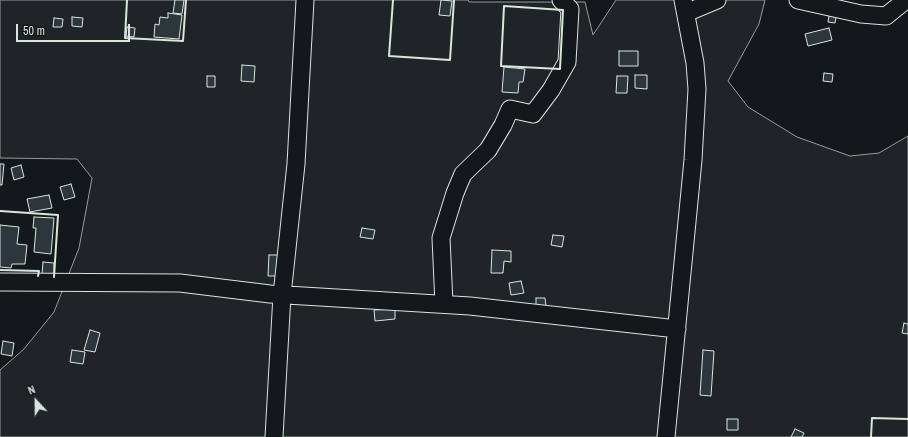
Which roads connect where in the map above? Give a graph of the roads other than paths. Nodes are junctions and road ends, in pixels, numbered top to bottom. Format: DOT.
graph roads {
  1 [pos="306,0"];
  2 [pos="561,0"];
  3 [pos="718,0"];
  4 [pos="798,0"];
  5 [pos="906,0"];
  6 [pos="686,4"];
  7 [pos="0,282"];
  8 [pos="282,295"];
  9 [pos="444,304"];
  10 [pos="677,329"];
  11 [pos="274,437"];
  12 [pos="666,437"];
  1 -- 8 [label="street"];
  2 -- 9 [label="street"];
  3 -- 6 [label="street"];
  4 -- 5 [label="street"];
  6 -- 10 [label="street"];
  7 -- 8 [label="street"];
  8 -- 9 [label="street"];
  8 -- 11 [label="street"];
  9 -- 10 [label="street"];
  10 -- 12 [label="street"];
}
